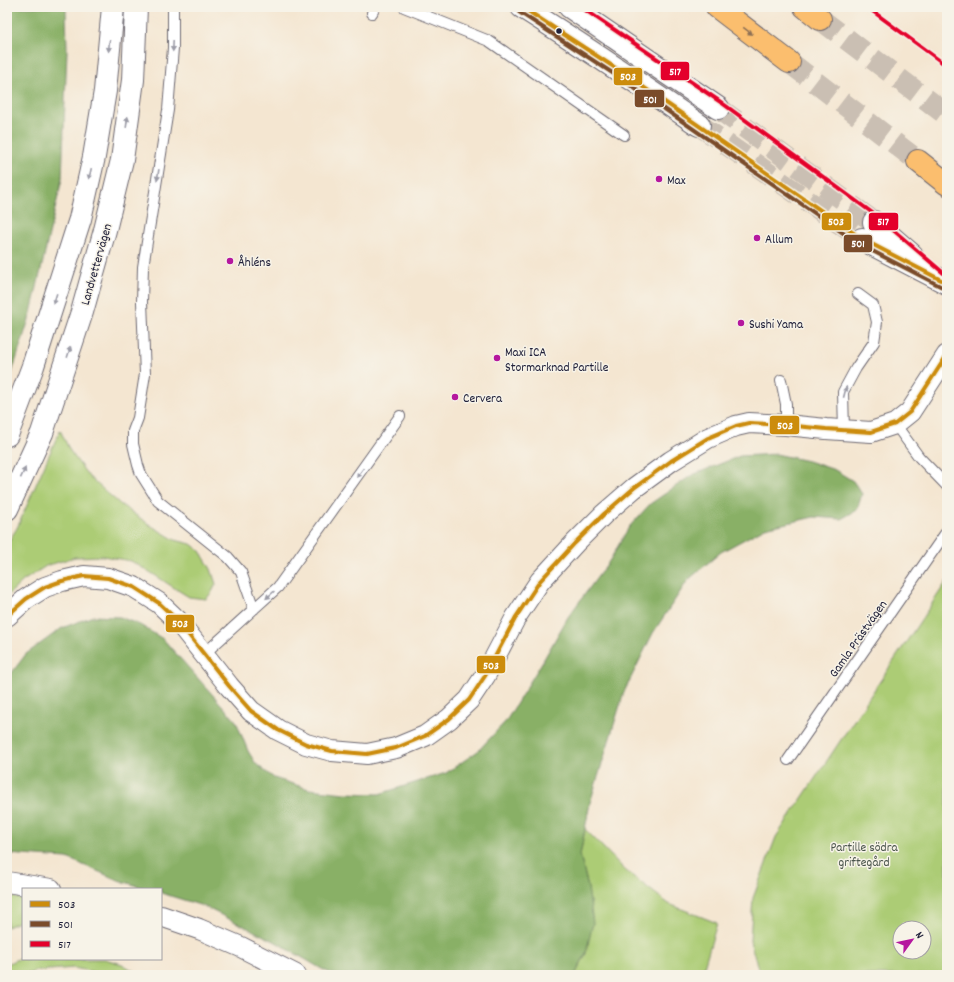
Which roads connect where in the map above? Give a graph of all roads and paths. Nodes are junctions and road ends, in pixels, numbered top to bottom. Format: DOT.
graph roads {
  1 [pos="113,7"];
  2 [pos="136,7"];
  3 [pos="173,7"];
  4 [pos="404,7"];
  5 [pos="522,7"];
  6 [pos="570,7"];
  7 [pos="717,7"];
  8 [pos="789,62"];
  9 [pos="718,108"];
  10 [pos="700,125"];
  11 [pos="624,135"];
  12 [pos="918,161"];
  13 [pos="947,184"];
  14 [pos="868,231"];
  15 [pos="944,281"];
  16 [pos="858,294"];
  17 [pos="947,355"];
  18 [pos="781,380"];
  19 [pos="400,416"];
  20 [pos="895,424"];
  21 [pos="786,425"];
  22 [pos="844,431"];
  23 [pos="7,435"];
  24 [pos="947,486"];
  25 [pos="7,509"];
  26 [pos="947,531"];
  27 [pos="254,609"];
  28 [pos="7,616"];
  29 [pos="204,654"];
  30 [pos="788,760"];
  31 [pos="7,882"];
  32 [pos="45,888"];
  33 [pos="162,916"];
  34 [pos="296,975"];
  1 -- 23 [label="street, Landvettervägen, one-way"];
  25 -- 2 [label="street, Landvettervägen, one-way"];
  3 -- 27 [label="lane, one-way"];
  4 -- 11 [label="lane"];
  5 -- 10 [label="street"];
  6 -- 9 [label="street"];
  7 -- 8 [label="highway, one-way"];
  12 -- 13 [label="highway"];
  14 -- 15 [label="street"];
  22 -- 16 [label="lane, one-way"];
  17 -- 20 [label="street"];
  18 -- 21 [label="lane"];
  19 -- 27 [label="lane, one-way"];
  20 -- 22 [label="street"];
  20 -- 24 [label="lane"];
  21 -- 22 [label="street"];
  21 -- 29 [label="street"];
  26 -- 30 [label="lane, Gamla Prästvägen"];
  27 -- 29 [label="lane"];
  28 -- 29 [label="street"];
  31 -- 32 [label="street"];
  33 -- 34 [label="street"];
}
